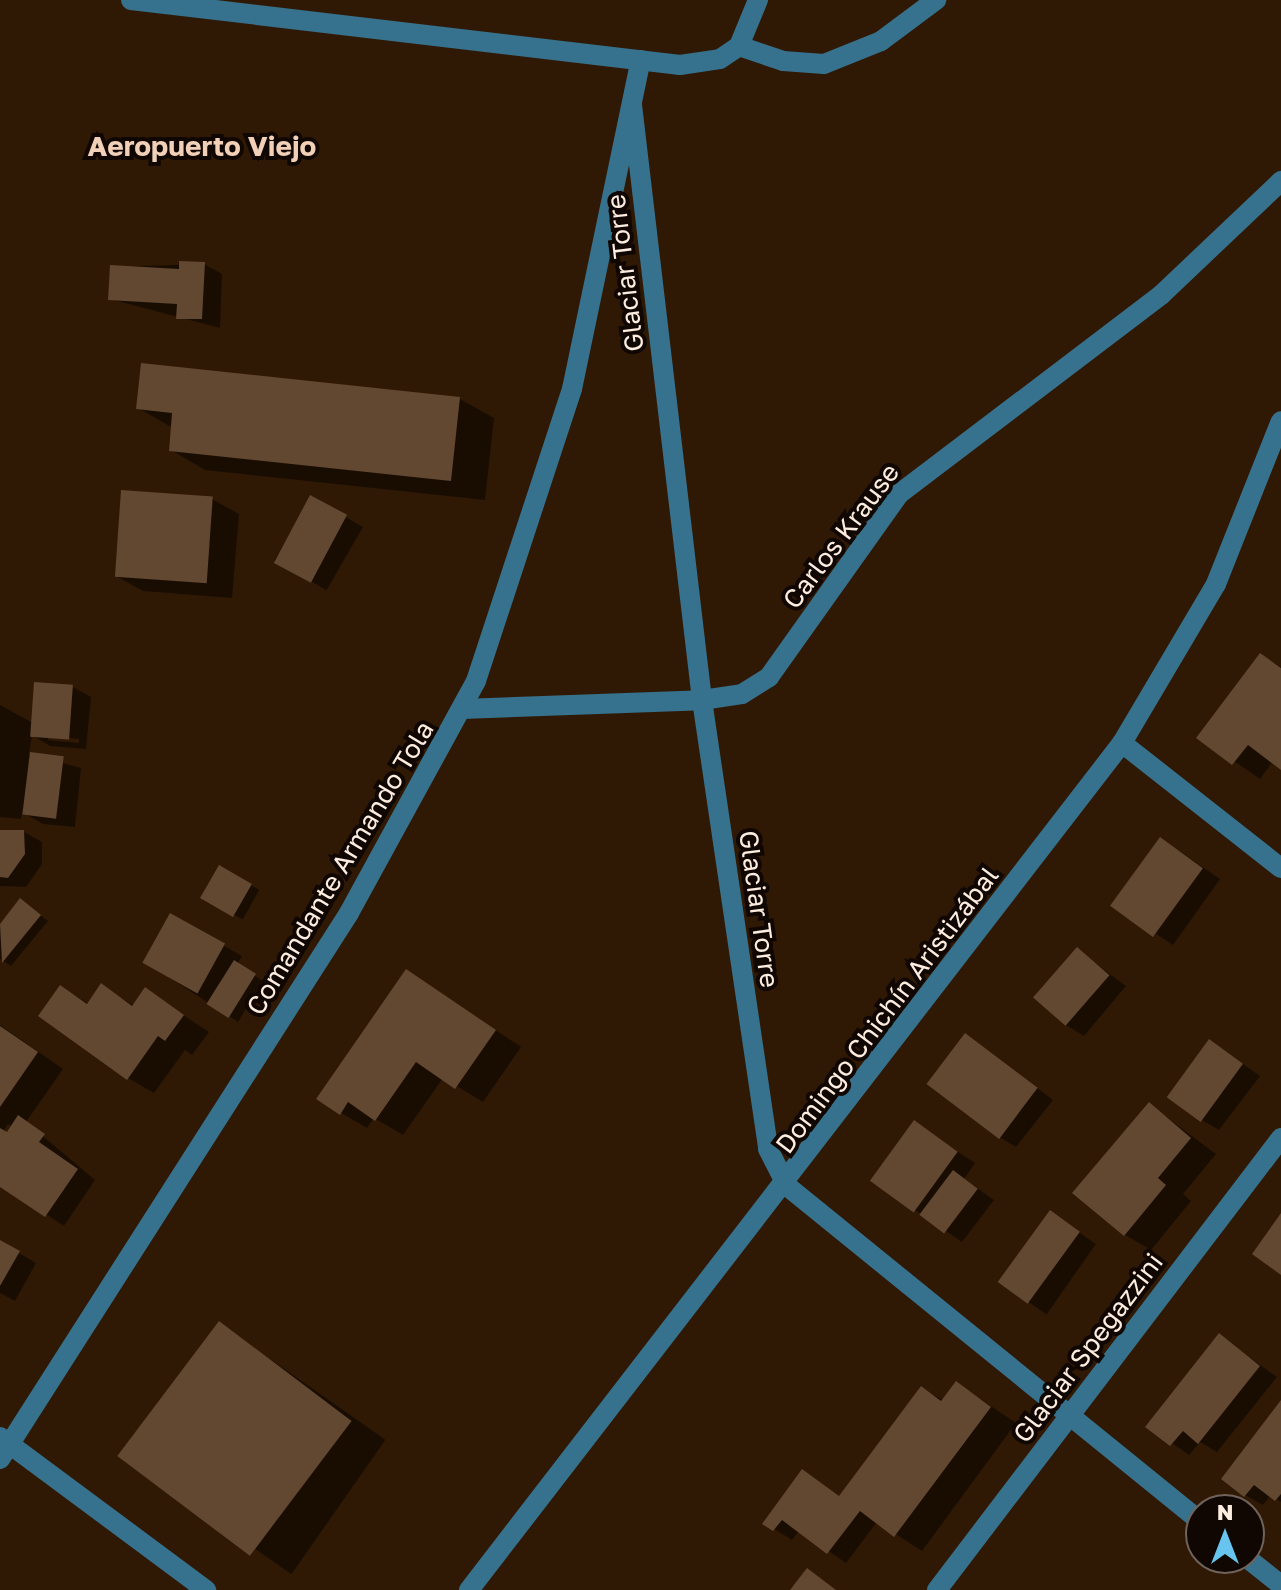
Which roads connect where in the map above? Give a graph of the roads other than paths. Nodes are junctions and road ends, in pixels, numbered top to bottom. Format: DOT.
graph roads {
  1 [pos="131,0"];
  2 [pos="758,0"];
  3 [pos="936,0"];
  4 [pos="739,46"];
  5 [pos="641,60"];
  6 [pos="632,105"];
  7 [pos="1281,181"];
  8 [pos="1281,421"];
  9 [pos="702,700"];
  10 [pos="462,709"];
  11 [pos="1122,743"];
  12 [pos="1281,868"];
  13 [pos="1281,1138"];
  14 [pos="787,1186"];
  15 [pos="1067,1418"];
  16 [pos="6,1439"];
  17 [pos="0,1459"];
  18 [pos="1185,1510"];
  19 [pos="1265,1572"];
  20 [pos="1281,1585"];
  21 [pos="206,1590"];
  22 [pos="469,1590"];
  23 [pos="937,1590"];
  1 -- 5 [label="street"];
  2 -- 4 [label="street"];
  3 -- 4 [label="street"];
  4 -- 5 [label="street"];
  5 -- 6 [label="street, Comandante Armando Tola"];
  6 -- 9 [label="street, Glaciar Torre"];
  6 -- 10 [label="street, Comandante Armando Tola"];
  7 -- 9 [label="street, Carlos Krause"];
  8 -- 11 [label="street, Domingo Chichín Aristizábal"];
  9 -- 10 [label="street, Carlos Krause"];
  9 -- 14 [label="street, Glaciar Torre"];
  10 -- 16 [label="street, Comandante Armando Tola"];
  11 -- 12 [label="street"];
  11 -- 14 [label="street, Domingo Chichín Aristizábal"];
  13 -- 15 [label="street, Glaciar Spegazzini"];
  14 -- 15 [label="street, Glaciar Torre"];
  14 -- 22 [label="street, Domingo Chichín Aristizábal"];
  15 -- 18 [label="street, Glaciar Torre"];
  15 -- 23 [label="street, Glaciar Spegazzini"];
  16 -- 17 [label="street, Comandante Armando Tola"];
  16 -- 21 [label="street"];
  19 -- 20 [label="street"];
}
